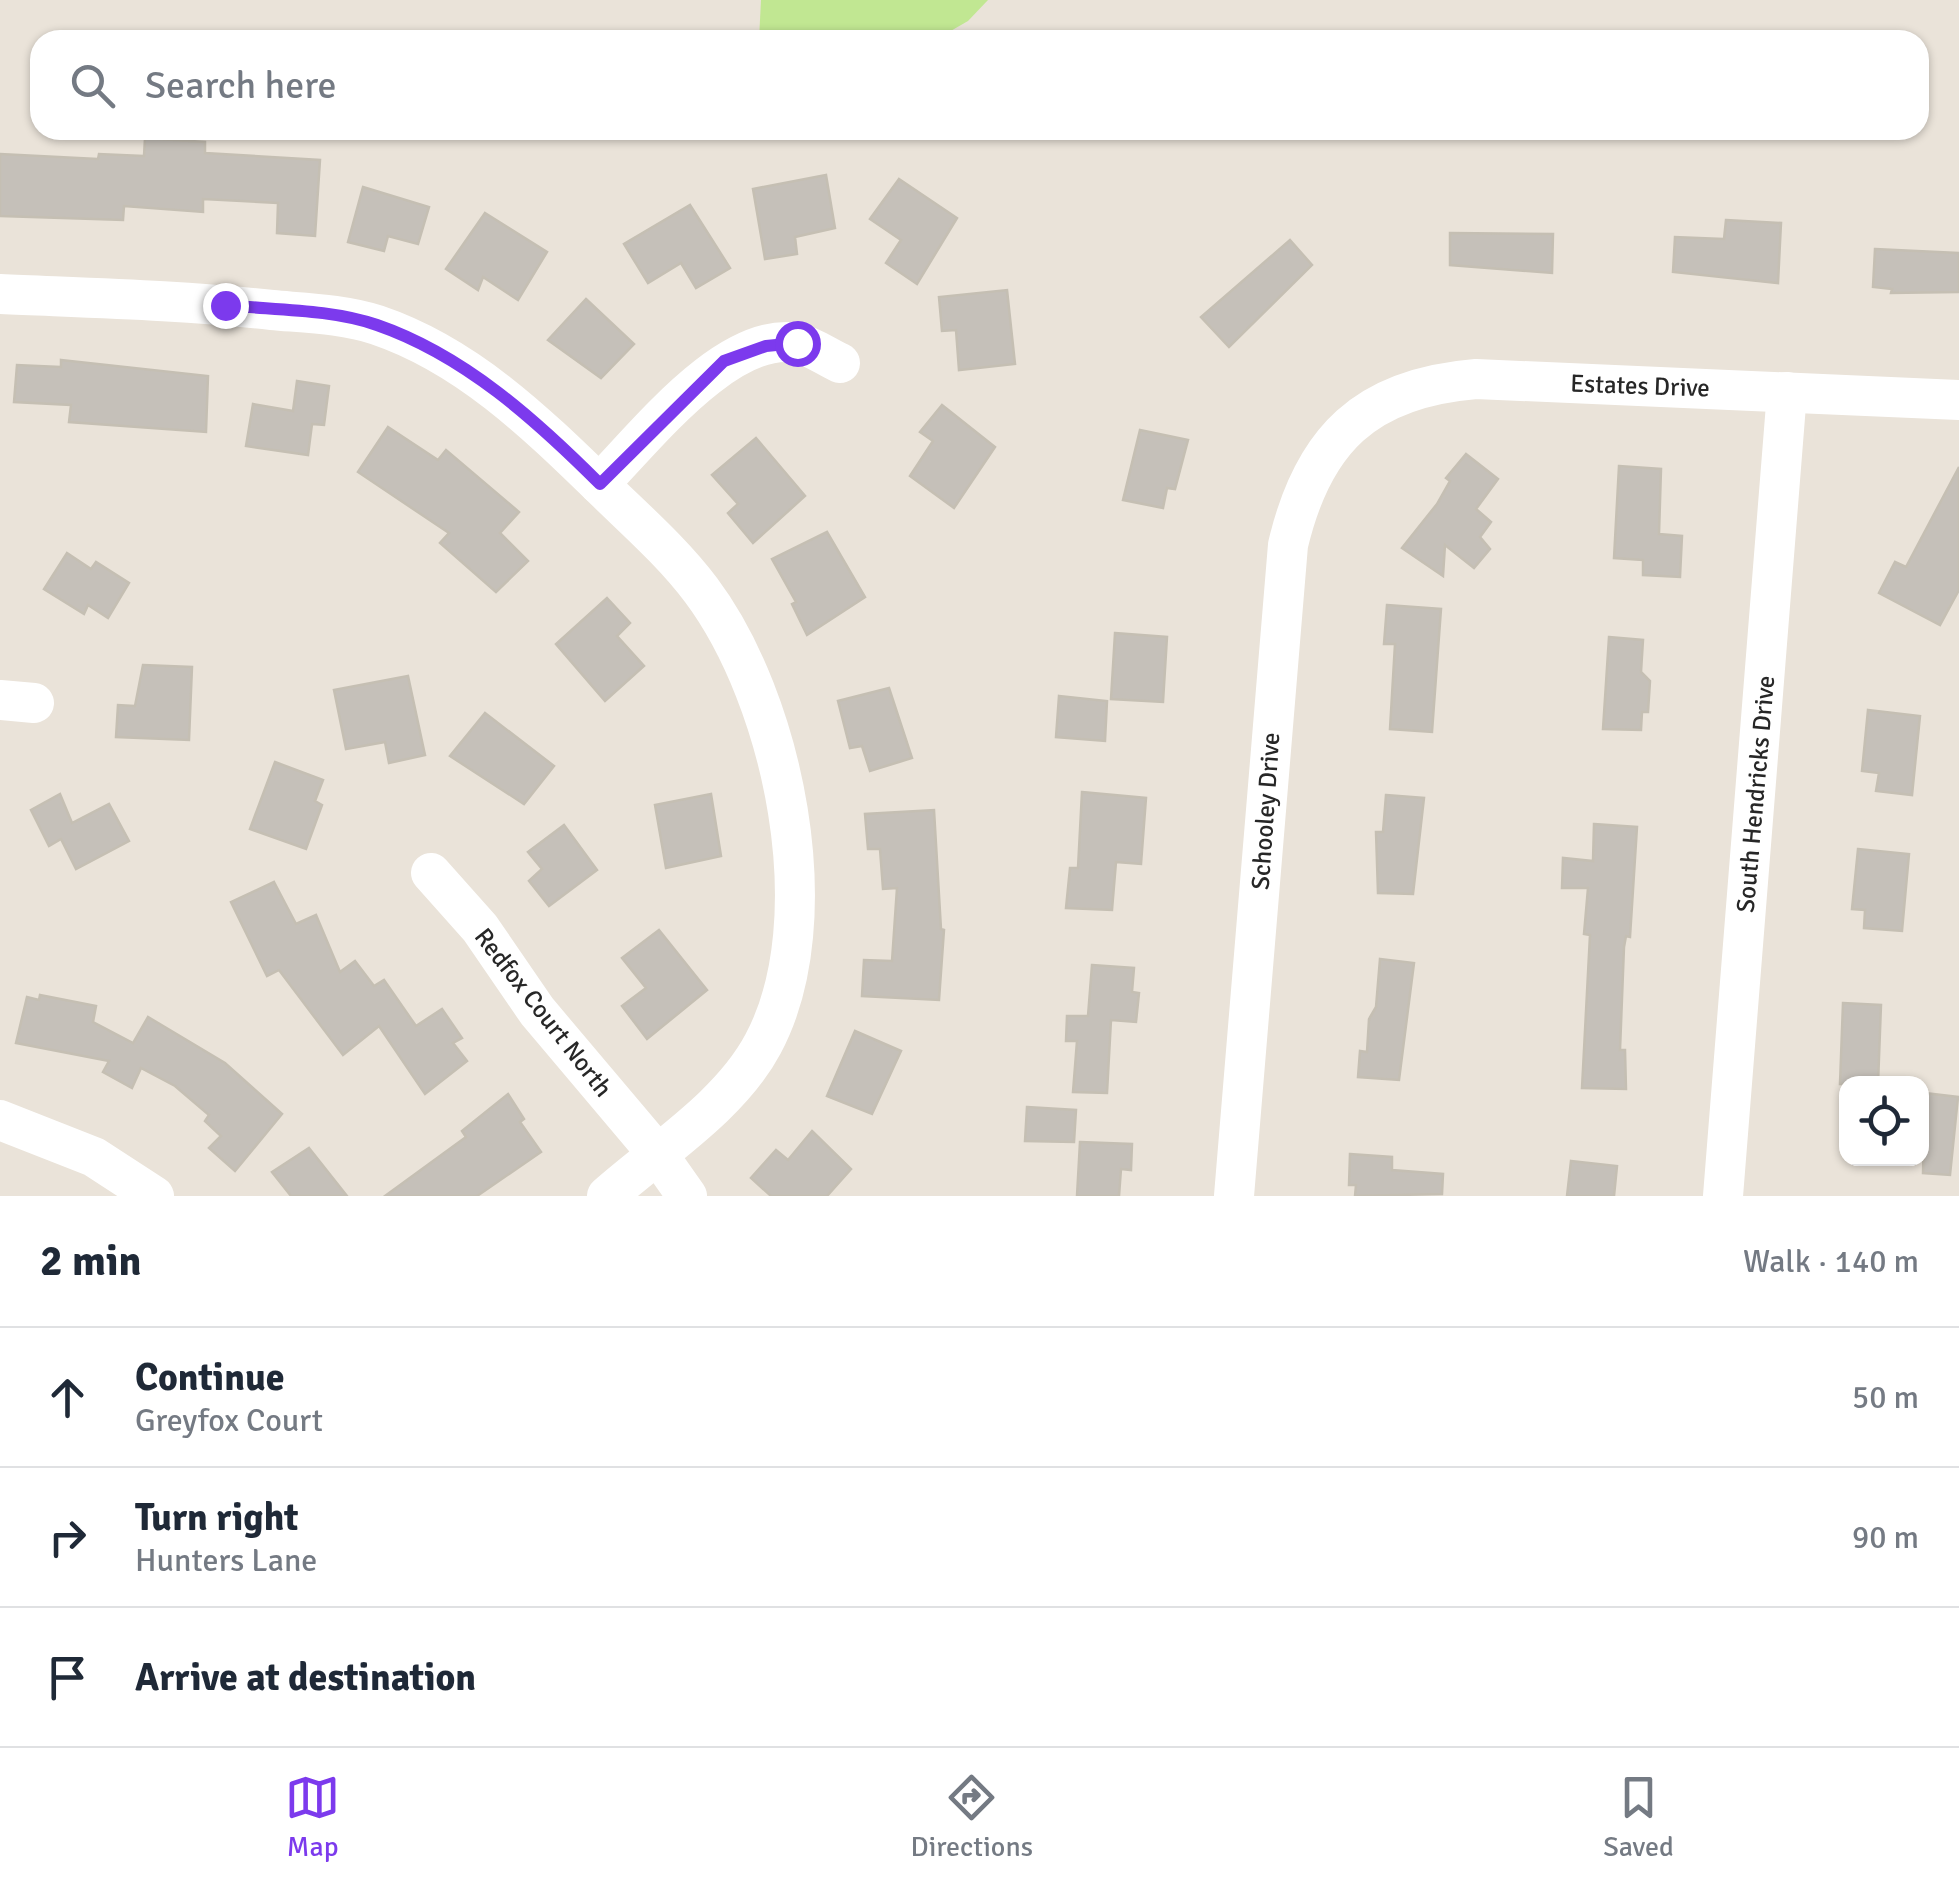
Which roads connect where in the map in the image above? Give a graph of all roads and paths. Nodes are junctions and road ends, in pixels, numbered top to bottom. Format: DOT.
graph roads {
  1 [pos="0,294"];
  2 [pos="840,364"];
  3 [pos="1787,392"];
  4 [pos="1959,400"];
  5 [pos="1337,437"];
  6 [pos="600,484"];
  7 [pos="431,874"];
  8 [pos="0,1120"];
  9 [pos="656,1152"];
  10 [pos="154,1196"];
  11 [pos="607,1196"];
  12 [pos="687,1196"];
  13 [pos="1234,1196"];
  14 [pos="1723,1196"];
  1 -- 6 [label="street"];
  2 -- 6 [label="street"];
  3 -- 4 [label="street, Estates Drive"];
  3 -- 5 [label="street, Estates Drive"];
  3 -- 14 [label="street, South Hendricks Drive"];
  5 -- 13 [label="street, Schooley Drive"];
  6 -- 9 [label="street"];
  7 -- 9 [label="street, Redfox Court North"];
  8 -- 10 [label="street"];
  9 -- 11 [label="street"];
  9 -- 12 [label="street, Redfox Court North"];
}
